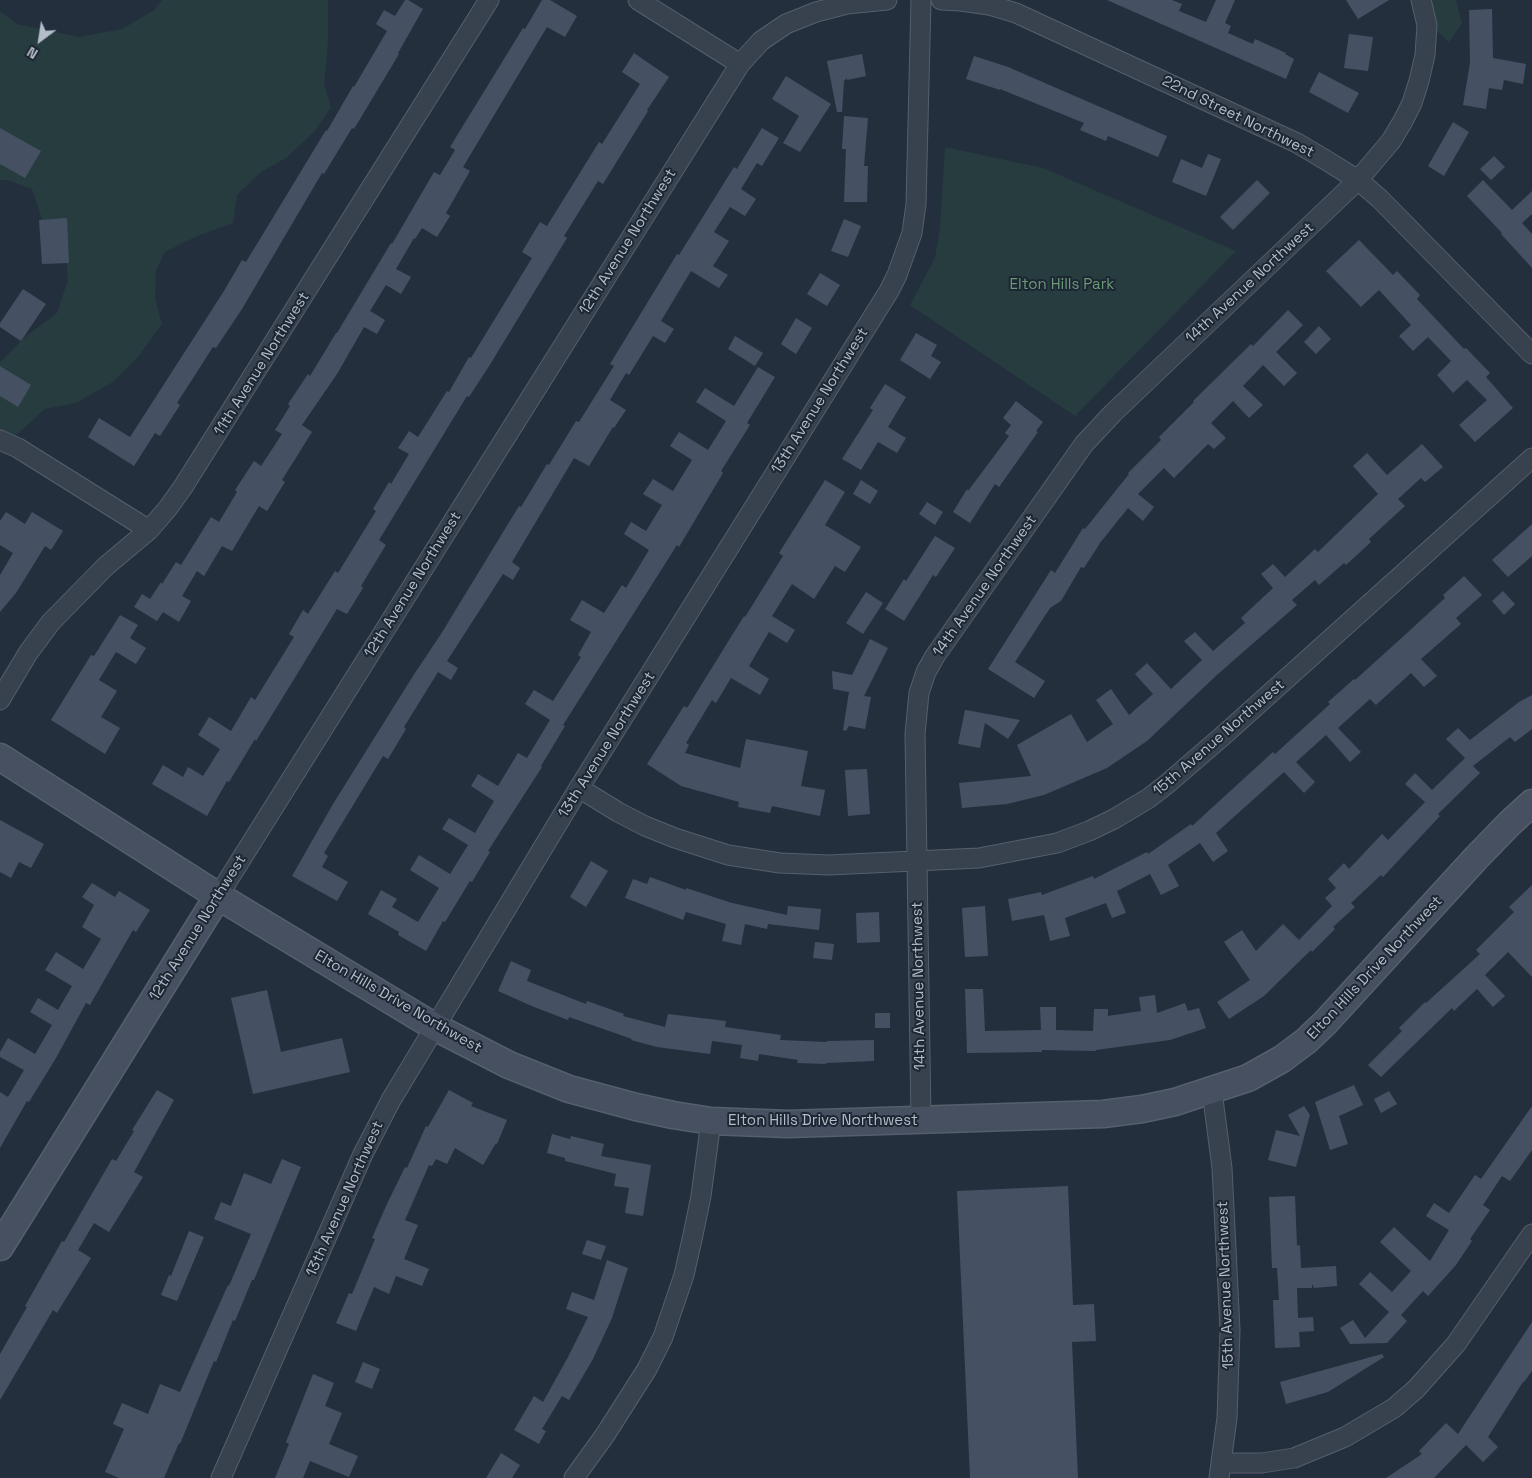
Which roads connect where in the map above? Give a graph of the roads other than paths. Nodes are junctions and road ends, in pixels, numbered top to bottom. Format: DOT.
graph roads {
  1 [pos="489,0"];
  2 [pos="638,0"];
  3 [pos="886,0"];
  4 [pos="921,0"];
  5 [pos="941,0"];
  6 [pos="1421,0"];
  7 [pos="740,64"];
  8 [pos="1358,180"];
  9 [pos="1532,354"];
  10 [pos="0,440"];
  11 [pos="1532,458"];
  12 [pos="149,530"];
  13 [pos="0,700"];
  14 [pos="0,757"];
  15 [pos="579,788"];
  16 [pos="1532,803"];
  17 [pos="917,862"];
  18 [pos="218,896"];
  19 [pos="435,1027"];
  20 [pos="1212,1091"];
  21 [pos="922,1120"];
  22 [pos="711,1121"];
  23 [pos="1532,1234"];
  24 [pos="0,1247"];
  25 [pos="1220,1471"];
  26 [pos="221,1478"];
  27 [pos="574,1478"];
  1 -- 12 [label="street, 11th Avenue Northwest"];
  2 -- 7 [label="street"];
  3 -- 7 [label="street, 12th Avenue Northwest"];
  4 -- 15 [label="street, 13th Avenue Northwest"];
  5 -- 8 [label="street, 22nd Street Northwest"];
  6 -- 8 [label="street, 14th Avenue Northwest"];
  7 -- 18 [label="street, 12th Avenue Northwest"];
  8 -- 9 [label="street, 22nd Street Northwest"];
  8 -- 17 [label="street, 14th Avenue Northwest"];
  10 -- 12 [label="street"];
  11 -- 17 [label="street, 15th Avenue Northwest"];
  12 -- 13 [label="street, 11th Avenue Northwest"];
  14 -- 18 [label="main road, Elton Hills Drive Northwest"];
  15 -- 17 [label="street, 15th Avenue Northwest"];
  15 -- 19 [label="street, 13th Avenue Northwest"];
  16 -- 20 [label="main road, Elton Hills Drive Northwest"];
  17 -- 21 [label="street, 14th Avenue Northwest"];
  18 -- 19 [label="main road, Elton Hills Drive Northwest"];
  18 -- 24 [label="main road, 12th Avenue Northwest"];
  19 -- 22 [label="main road, Elton Hills Drive Northwest"];
  19 -- 26 [label="street, 13th Avenue Northwest"];
  20 -- 21 [label="main road, Elton Hills Drive Northwest"];
  20 -- 25 [label="street, 15th Avenue Northwest"];
  21 -- 22 [label="main road, Elton Hills Drive Northwest"];
  22 -- 27 [label="street"];
  23 -- 25 [label="street"];
}
